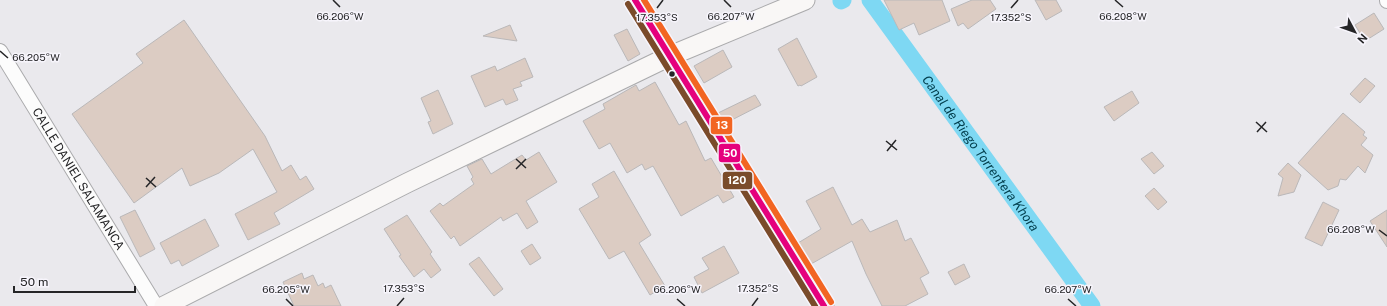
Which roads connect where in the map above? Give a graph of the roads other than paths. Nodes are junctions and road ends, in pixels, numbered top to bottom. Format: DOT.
graph roads {
  1 [pos="635,0"];
  2 [pos="805,0"];
  3 [pos="0,51"];
  4 [pos="670,56"];
  5 [pos="156,306"];
  6 [pos="164,306"];
  7 [pos="824,306"];
  1 -- 4 [label="street"];
  2 -- 4 [label="street"];
  3 -- 5 [label="street, CALLE DANIEL SALAMANCA"];
  4 -- 6 [label="street"];
  4 -- 7 [label="street"];
}
